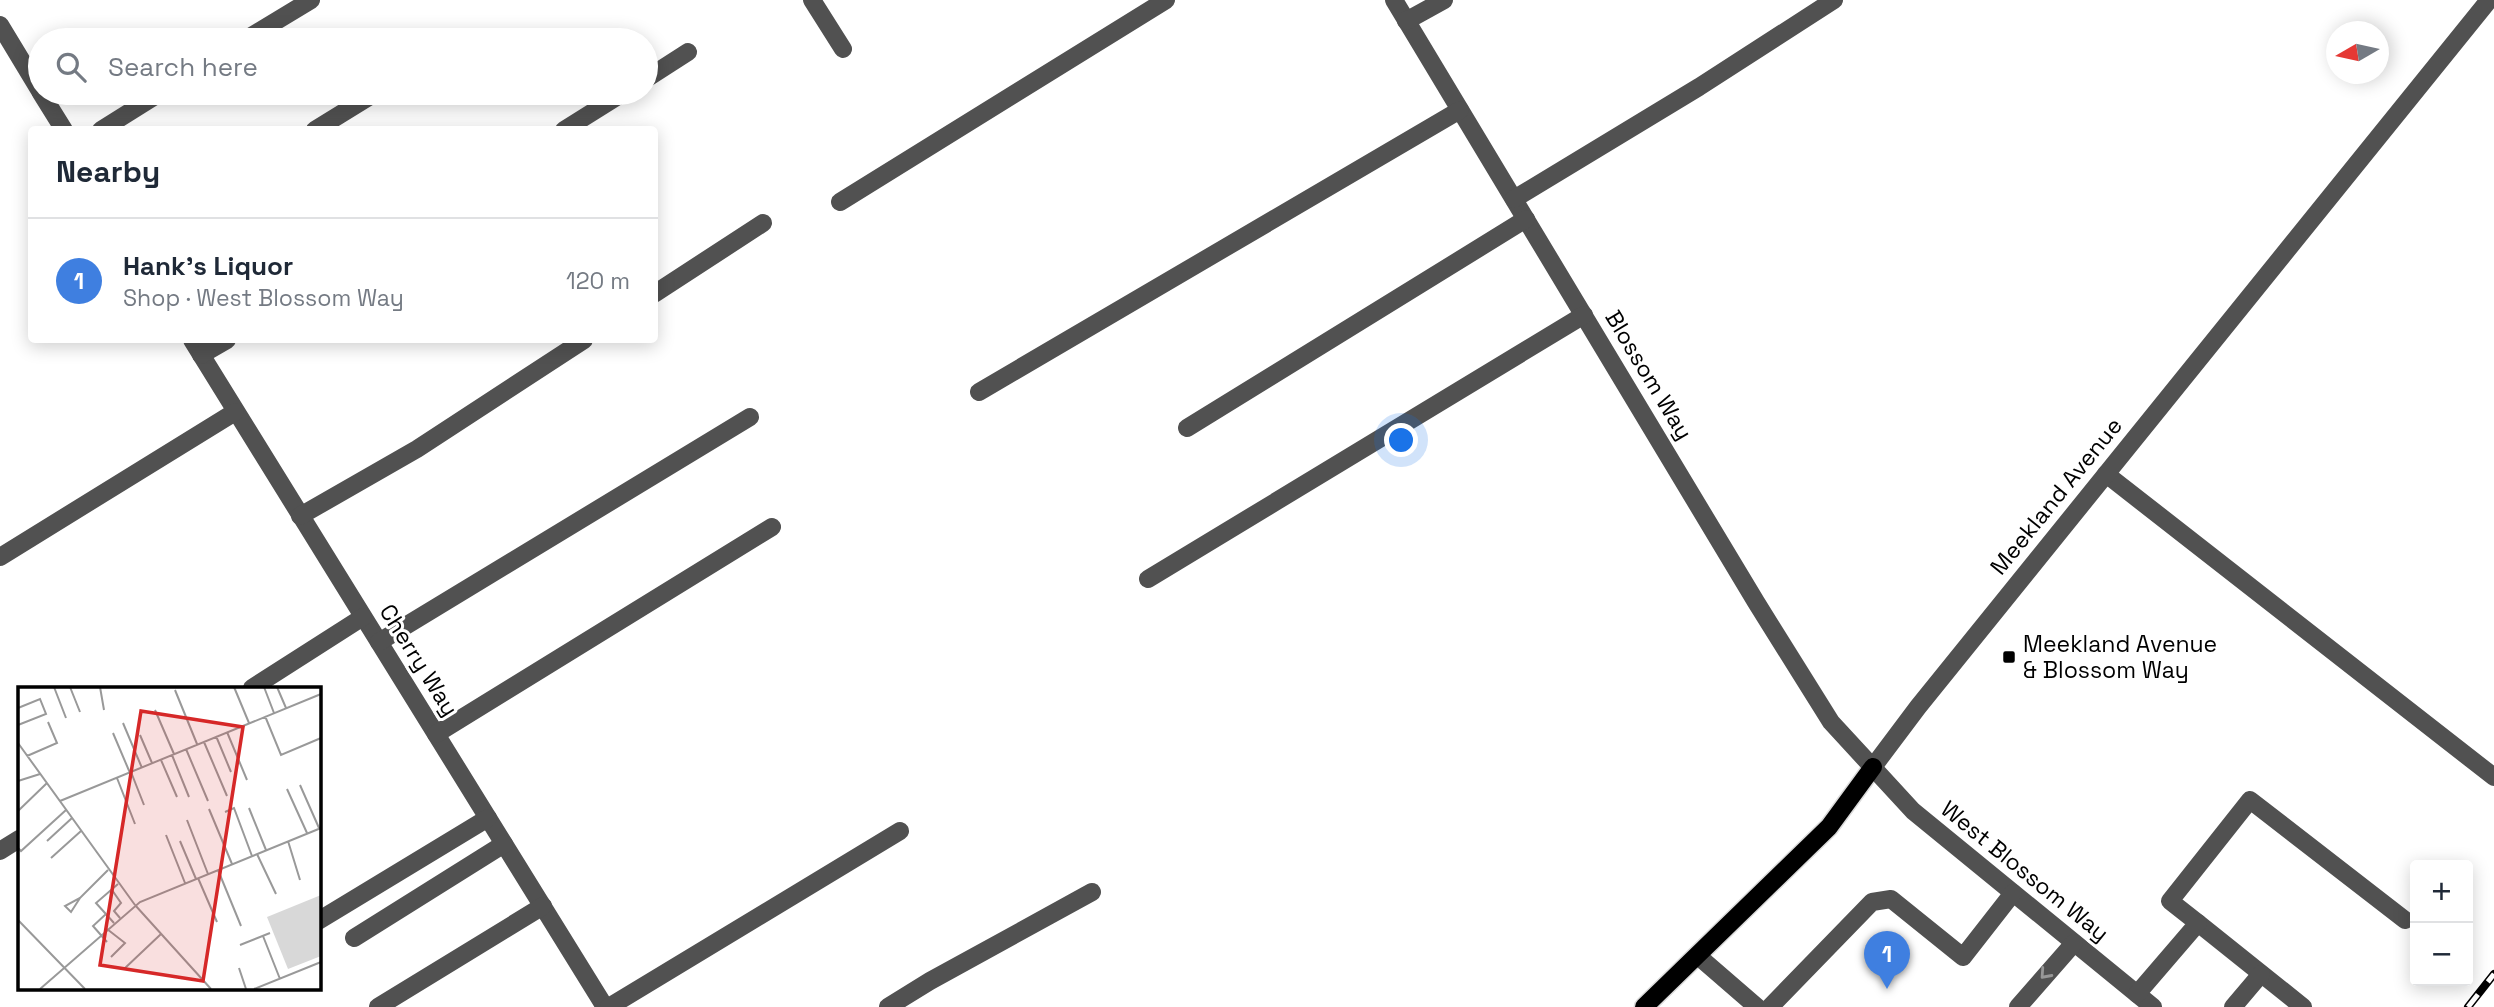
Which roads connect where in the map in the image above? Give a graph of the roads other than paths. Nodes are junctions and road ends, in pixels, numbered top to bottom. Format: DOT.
graph roads {
  1 [pos="311,0"];
  2 [pos="811,0"];
  3 [pos="1166,0"];
  4 [pos="1394,0"];
  5 [pos="1444,0"];
  6 [pos="1834,0"];
  7 [pos="2488,0"];
  8 [pos="1406,21"];
  9 [pos="0,25"];
  10 [pos="265,28"];
  11 [pos="843,49"];
  12 [pos="688,52"];
  13 [pos="28,71"];
  14 [pos="658,71"];
  15 [pos="49,105"];
  16 [pos="141,105"];
  17 [pos="356,105"];
  18 [pos="604,105"];
  19 [pos="1460,110"];
  20 [pos="62,126"];
  21 [pos="107,126"];
  22 [pos="321,126"];
  23 [pos="570,126"];
  24 [pos="1514,199"];
  25 [pos="840,202"];
  26 [pos="1526,219"];
  27 [pos="763,223"];
  28 [pos="658,291"];
  29 [pos="1584,315"];
  30 [pos="194,343"];
  31 [pos="222,343"];
  32 [pos="579,343"];
  33 [pos="201,355"];
  34 [pos="979,392"];
  35 [pos="235,412"];
  36 [pos="750,417"];
  37 [pos="1187,428"];
  38 [pos="2106,474"];
  39 [pos="300,516"];
  40 [pos="772,527"];
  41 [pos="0,557"];
  42 [pos="1148,579"];
  43 [pos="363,617"];
  44 [pos="379,642"];
  45 [pos="254,687"];
  46 [pos="436,734"];
  47 [pos="1873,767"];
  48 [pos="2494,776"];
  49 [pos="488,817"];
  50 [pos="900,831"];
  51 [pos="18,840"];
  52 [pos="504,844"];
  53 [pos="0,851"];
  54 [pos="1092,892"];
  55 [pos="2013,893"];
  56 [pos="542,906"];
  57 [pos="320,920"];
  58 [pos="2405,920"];
  59 [pos="2198,923"];
  60 [pos="354,938"];
  61 [pos="2074,943"];
  62 [pos="1698,956"];
  63 [pos="2261,974"];
  64 [pos="2137,994"];
  65 [pos="378,1007"];
  66 [pos="607,1007"];
  67 [pos="888,1007"];
  68 [pos="1644,1007"];
  69 [pos="1758,1007"];
  70 [pos="1770,1007"];
  71 [pos="2018,1007"];
  72 [pos="2153,1007"];
  73 [pos="2233,1007"];
  74 [pos="2303,1007"];
  1 -- 10 [label="street"];
  2 -- 11 [label="street"];
  3 -- 25 [label="street"];
  4 -- 8 [label="street, Blossom Way"];
  5 -- 8 [label="street"];
  6 -- 24 [label="street"];
  7 -- 38 [label="street, Meekland Avenue"];
  8 -- 19 [label="street, Blossom Way"];
  9 -- 13 [label="street"];
  12 -- 14 [label="street"];
  15 -- 20 [label="street"];
  16 -- 21 [label="street"];
  17 -- 22 [label="street"];
  18 -- 23 [label="street"];
  19 -- 24 [label="street, Blossom Way"];
  19 -- 34 [label="street"];
  24 -- 26 [label="street, Blossom Way"];
  26 -- 29 [label="street, Blossom Way"];
  26 -- 37 [label="street"];
  27 -- 28 [label="street"];
  29 -- 42 [label="street"];
  29 -- 47 [label="street, Blossom Way"];
  30 -- 33 [label="street, Cherry Way"];
  31 -- 33 [label="street"];
  32 -- 39 [label="street"];
  33 -- 35 [label="street, Cherry Way"];
  35 -- 39 [label="street, Cherry Way"];
  35 -- 41 [label="street"];
  36 -- 44 [label="street"];
  38 -- 47 [label="street, Meekland Avenue"];
  38 -- 48 [label="street"];
  39 -- 43 [label="street, Cherry Way"];
  40 -- 46 [label="street"];
  43 -- 44 [label="street, Cherry Way"];
  43 -- 45 [label="street"];
  44 -- 46 [label="street, Cherry Way"];
  46 -- 49 [label="street, Cherry Way"];
  47 -- 55 [label="street, West Blossom Way"];
  47 -- 62 [label="main road, Meekland Avenue"];
  49 -- 52 [label="street, Cherry Way"];
  49 -- 57 [label="street"];
  50 -- 66 [label="street"];
  51 -- 53 [label="street"];
  52 -- 56 [label="street, Cherry Way"];
  52 -- 60 [label="street"];
  54 -- 67 [label="street"];
  55 -- 61 [label="street, West Blossom Way"];
  55 -- 70 [label="street"];
  56 -- 65 [label="street"];
  56 -- 66 [label="street, Cherry Way"];
  58 -- 59 [label="street"];
  59 -- 63 [label="street"];
  59 -- 64 [label="street"];
  61 -- 64 [label="street, West Blossom Way"];
  61 -- 71 [label="street, one-way"];
  62 -- 68 [label="main road, Meekland Avenue"];
  62 -- 69 [label="street"];
  63 -- 73 [label="street"];
  63 -- 74 [label="street"];
  64 -- 72 [label="street, West Blossom Way"];
}
